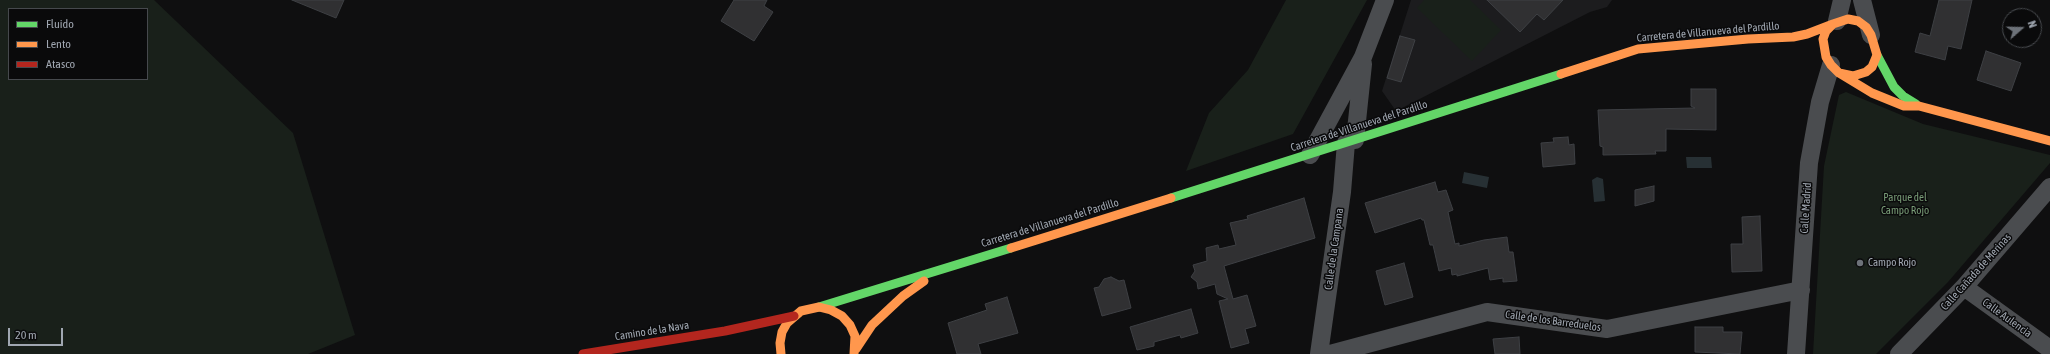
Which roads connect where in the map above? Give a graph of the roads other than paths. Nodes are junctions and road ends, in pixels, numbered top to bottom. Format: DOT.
graph roads {
  1 [pos="1385,0"];
  2 [pos="1842,0"];
  3 [pos="1862,0"];
  4 [pos="1835,23"];
  5 [pos="1871,35"];
  6 [pos="1793,37"];
  7 [pos="1877,55"];
  8 [pos="1363,57"];
  9 [pos="1832,65"];
  10 [pos="1919,106"];
  11 [pos="2050,141"];
  12 [pos="1351,142"];
  13 [pos="1310,155"];
  14 [pos="2050,187"];
  15 [pos="938,271"];
  16 [pos="1964,287"];
  17 [pos="1800,290"];
  18 [pos="819,307"];
  19 [pos="794,316"];
  20 [pos="725,331"];
  21 [pos="753,335"];
  22 [pos="770,342"];
  23 [pos="2050,349"];
  24 [pos="855,351"];
  25 [pos="583,354"];
  26 [pos="781,354"];
  27 [pos="1319,354"];
  28 [pos="1330,354"];
  29 [pos="1796,354"];
  30 [pos="1899,354"];
  1 -- 8 [label="street"];
  2 -- 4 [label="street"];
  3 -- 5 [label="street"];
  4 -- 5 [label="street"];
  4 -- 6 [label="street, Carretera de Villanueva del Pardillo"];
  4 -- 9 [label="street"];
  5 -- 7 [label="street"];
  6 -- 9 [label="street, Carretera de Villanueva del Pardillo"];
  6 -- 12 [label="street, Carretera de Villanueva del Pardillo"];
  7 -- 9 [label="street"];
  7 -- 10 [label="street"];
  8 -- 12 [label="street, Calle de la Campana"];
  8 -- 13 [label="street"];
  9 -- 10 [label="street"];
  9 -- 17 [label="street, Calle Madrid"];
  10 -- 11 [label="street"];
  12 -- 13 [label="street, Carretera de Villanueva del Pardillo"];
  12 -- 27 [label="street, Calle de la Campana"];
  13 -- 15 [label="street, Carretera de Villanueva del Pardillo"];
  14 -- 16 [label="street, Calle Cañada de Merinas"];
  15 -- 18 [label="street, Carretera de Villanueva del Pardillo"];
  15 -- 24 [label="street, Carretera de Villanueva del Pardillo"];
  16 -- 23 [label="street, Calle Aulencia"];
  16 -- 30 [label="street, Calle Cañada de Merinas"];
  17 -- 28 [label="street, Calle de los Barreduelos"];
  17 -- 29 [label="street, Calle Madrid"];
  18 -- 19 [label="street, Carretera de Villanueva del Pardillo"];
  18 -- 24 [label="street"];
  19 -- 20 [label="street, Camino de la Nava"];
  19 -- 26 [label="street"];
  20 -- 21 [label="street, Camino de la Nava"];
  20 -- 25 [label="street, Camino de la Nava"];
  22 -- 26 [label="street"];
}
